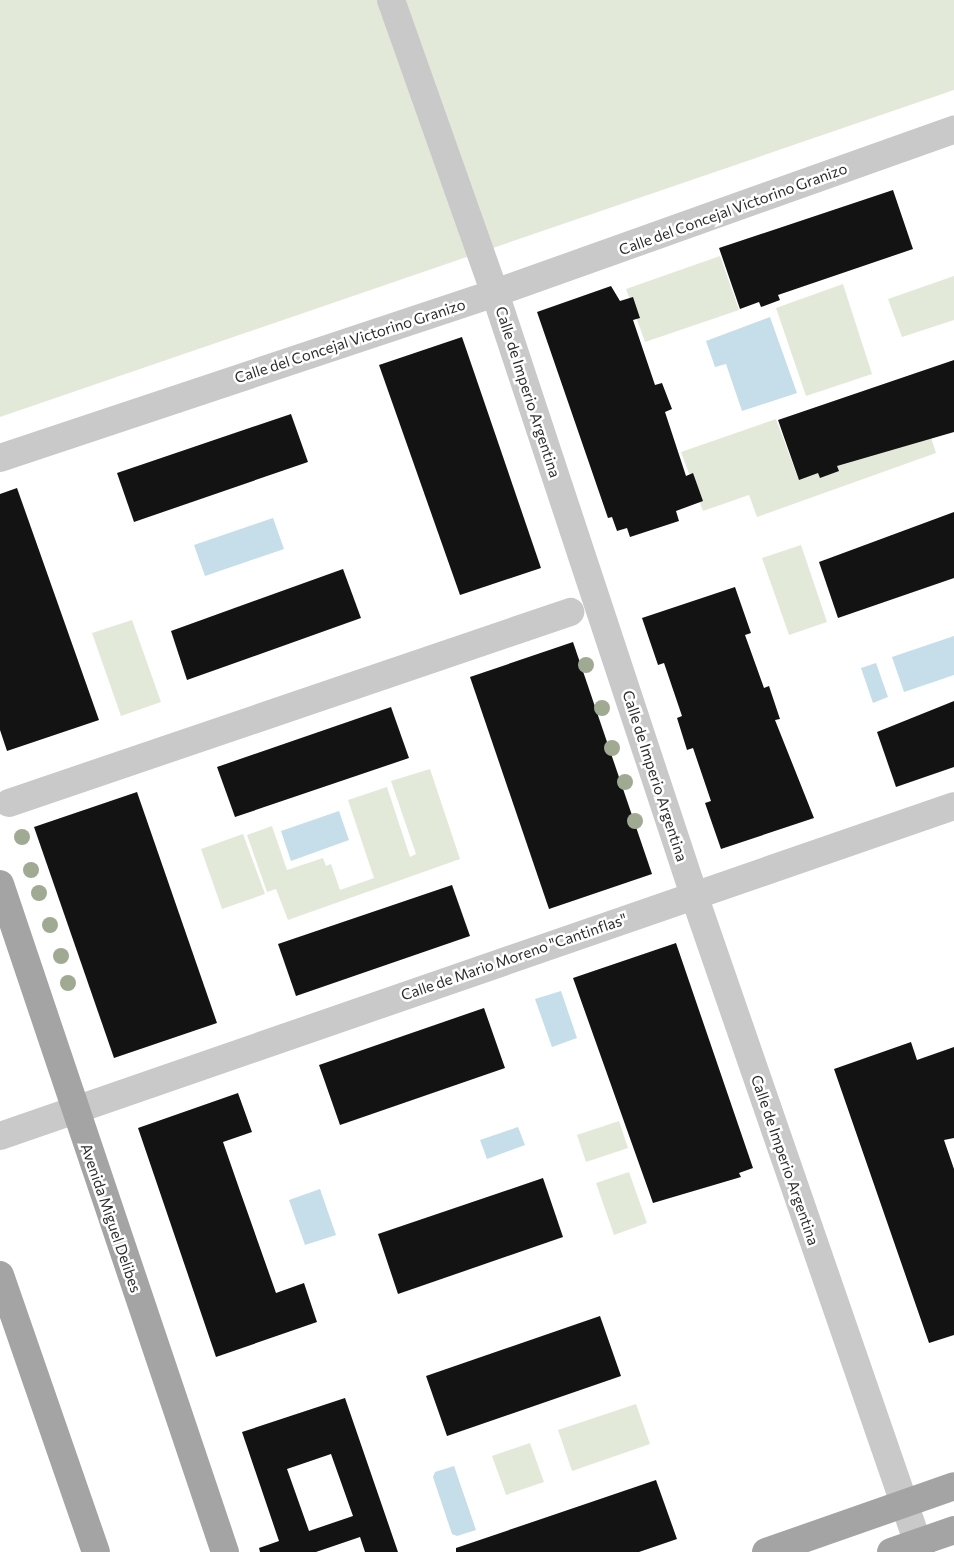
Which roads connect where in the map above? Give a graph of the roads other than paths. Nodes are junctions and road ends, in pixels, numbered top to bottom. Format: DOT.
graph roads {
  1 [pos="391,0"];
  2 [pos="954,130"];
  3 [pos="495,293"];
  4 [pos="0,458"];
  5 [pos="570,612"];
  6 [pos="9,803"];
  7 [pos="954,806"];
  8 [pos="0,884"];
  9 [pos="694,895"];
  10 [pos="75,1112"];
  11 [pos="0,1136"];
  12 [pos="0,1275"];
  13 [pos="954,1486"];
  14 [pos="904,1504"];
  15 [pos="954,1530"];
  16 [pos="919,1547"];
  17 [pos="96,1552"];
  18 [pos="225,1552"];
  19 [pos="766,1552"];
  20 [pos="891,1552"];
  1 -- 3 [label="street, Calle de Imperio Argentina"];
  2 -- 3 [label="street, Calle del Concejal Victorino Granizo"];
  3 -- 4 [label="street, Calle del Concejal Victorino Granizo"];
  3 -- 9 [label="street, Calle de Imperio Argentina"];
  5 -- 6 [label="street"];
  7 -- 9 [label="street, Calle de Mario Moreno \"Cantinflas\""];
  8 -- 10 [label="main road, Avenida Miguel Delibes"];
  9 -- 10 [label="street, Calle de Mario Moreno \"Cantinflas\""];
  9 -- 14 [label="street, Calle de Imperio Argentina"];
  10 -- 11 [label="street, Calle de Mario Moreno \"Cantinflas\""];
  10 -- 18 [label="main road, Avenida Miguel Delibes"];
  12 -- 17 [label="main road"];
  13 -- 14 [label="main road"];
  14 -- 16 [label="street, Calle de Imperio Argentina"];
  14 -- 19 [label="main road"];
  15 -- 16 [label="main road"];
  16 -- 20 [label="main road"];
}
